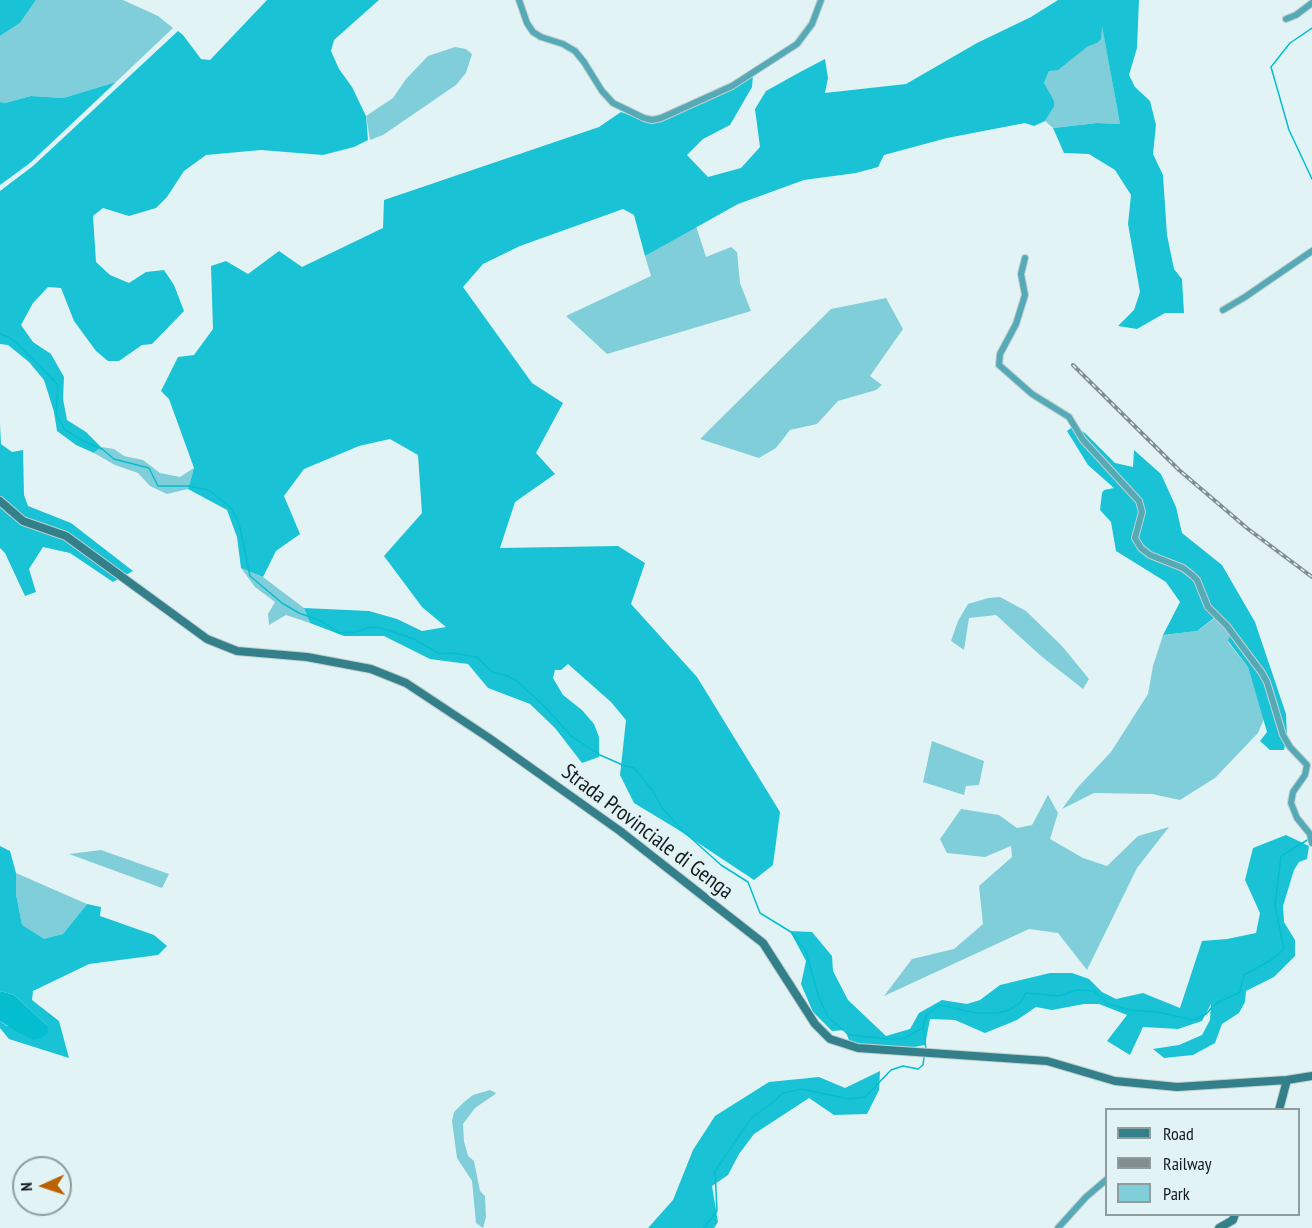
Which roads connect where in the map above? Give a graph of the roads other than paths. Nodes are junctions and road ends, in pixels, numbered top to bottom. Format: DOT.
graph roads {
  1 [pos="519,0"];
  2 [pos="821,0"];
  3 [pos="1312,3"];
  4 [pos="1286,19"];
  5 [pos="1312,251"];
  6 [pos="1024,258"];
  7 [pos="1223,310"];
  8 [pos="0,501"];
  9 [pos="1311,840"];
  10 [pos="1312,1076"];
  11 [pos="1287,1080"];
  12 [pos="1280,1108"];
  13 [pos="1105,1182"];
  14 [pos="1235,1216"];
  15 [pos="1058,1228"];
  16 [pos="1220,1228"];
  1 -- 2 [label="street"];
  3 -- 4 [label="street"];
  5 -- 7 [label="street"];
  6 -- 9 [label="street"];
  8 -- 11 [label="main road, Strada Provinciale di Genga"];
  10 -- 11 [label="main road, Strada Provinciale di Genga"];
  11 -- 12 [label="main road"];
  13 -- 15 [label="street"];
  14 -- 16 [label="main road"];
}
